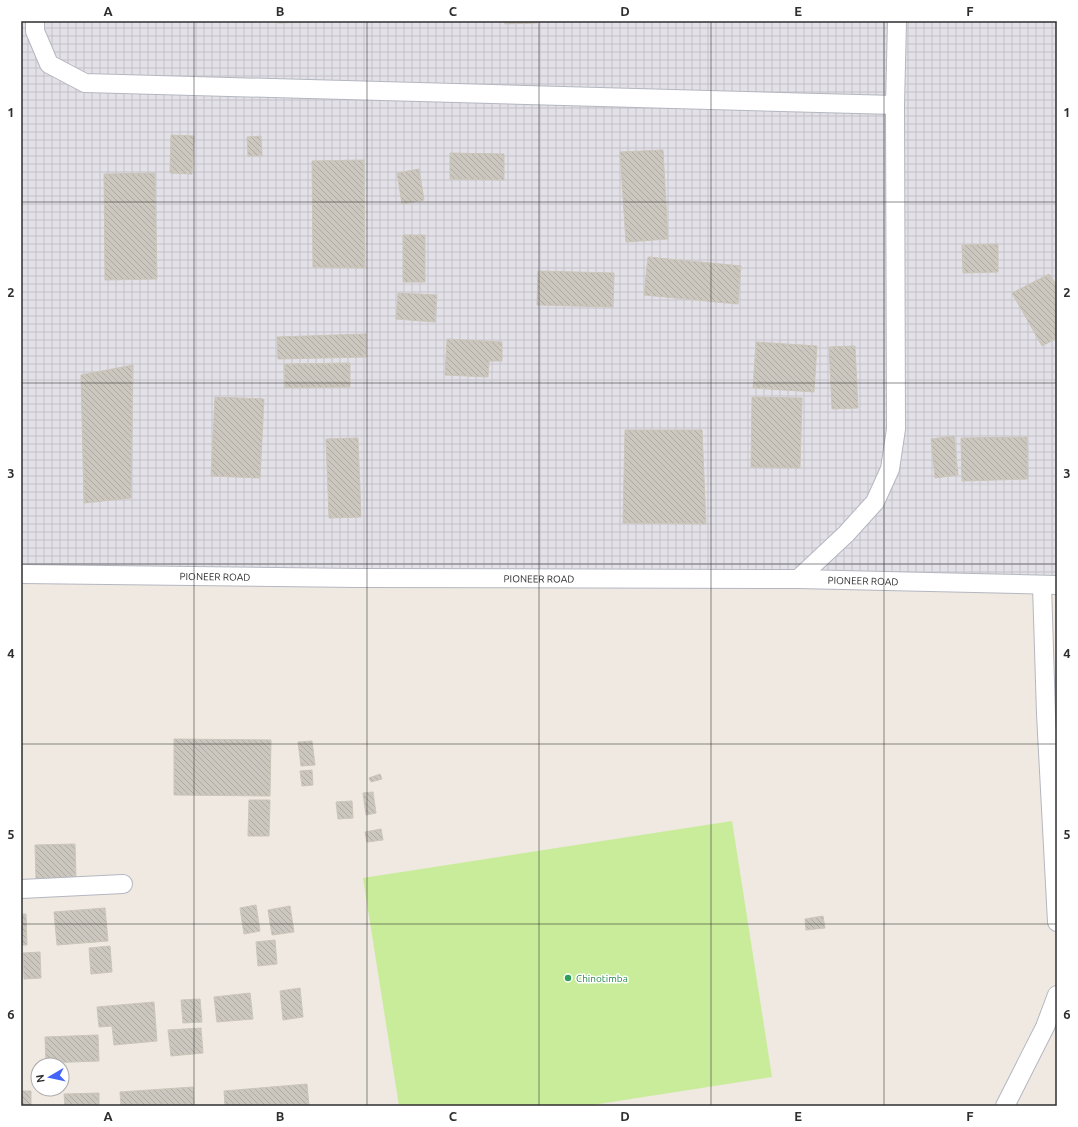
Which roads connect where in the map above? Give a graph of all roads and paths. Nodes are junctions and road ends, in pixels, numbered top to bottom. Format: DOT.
graph roads {
  1 [pos="35,21"];
  2 [pos="897,21"];
  3 [pos="895,105"];
  4 [pos="21,574"];
  5 [pos="798,579"];
  6 [pos="1050,585"];
  7 [pos="123,884"];
  8 [pos="21,889"];
  9 [pos="1057,922"];
  10 [pos="1057,995"];
  11 [pos="1005,1106"];
  1 -- 3 [label="street"];
  2 -- 3 [label="street"];
  3 -- 5 [label="street"];
  4 -- 5 [label="street, PIONEER ROAD"];
  5 -- 6 [label="street, PIONEER ROAD"];
  6 -- 9 [label="street"];
  7 -- 8 [label="street"];
  10 -- 11 [label="street"];
}
